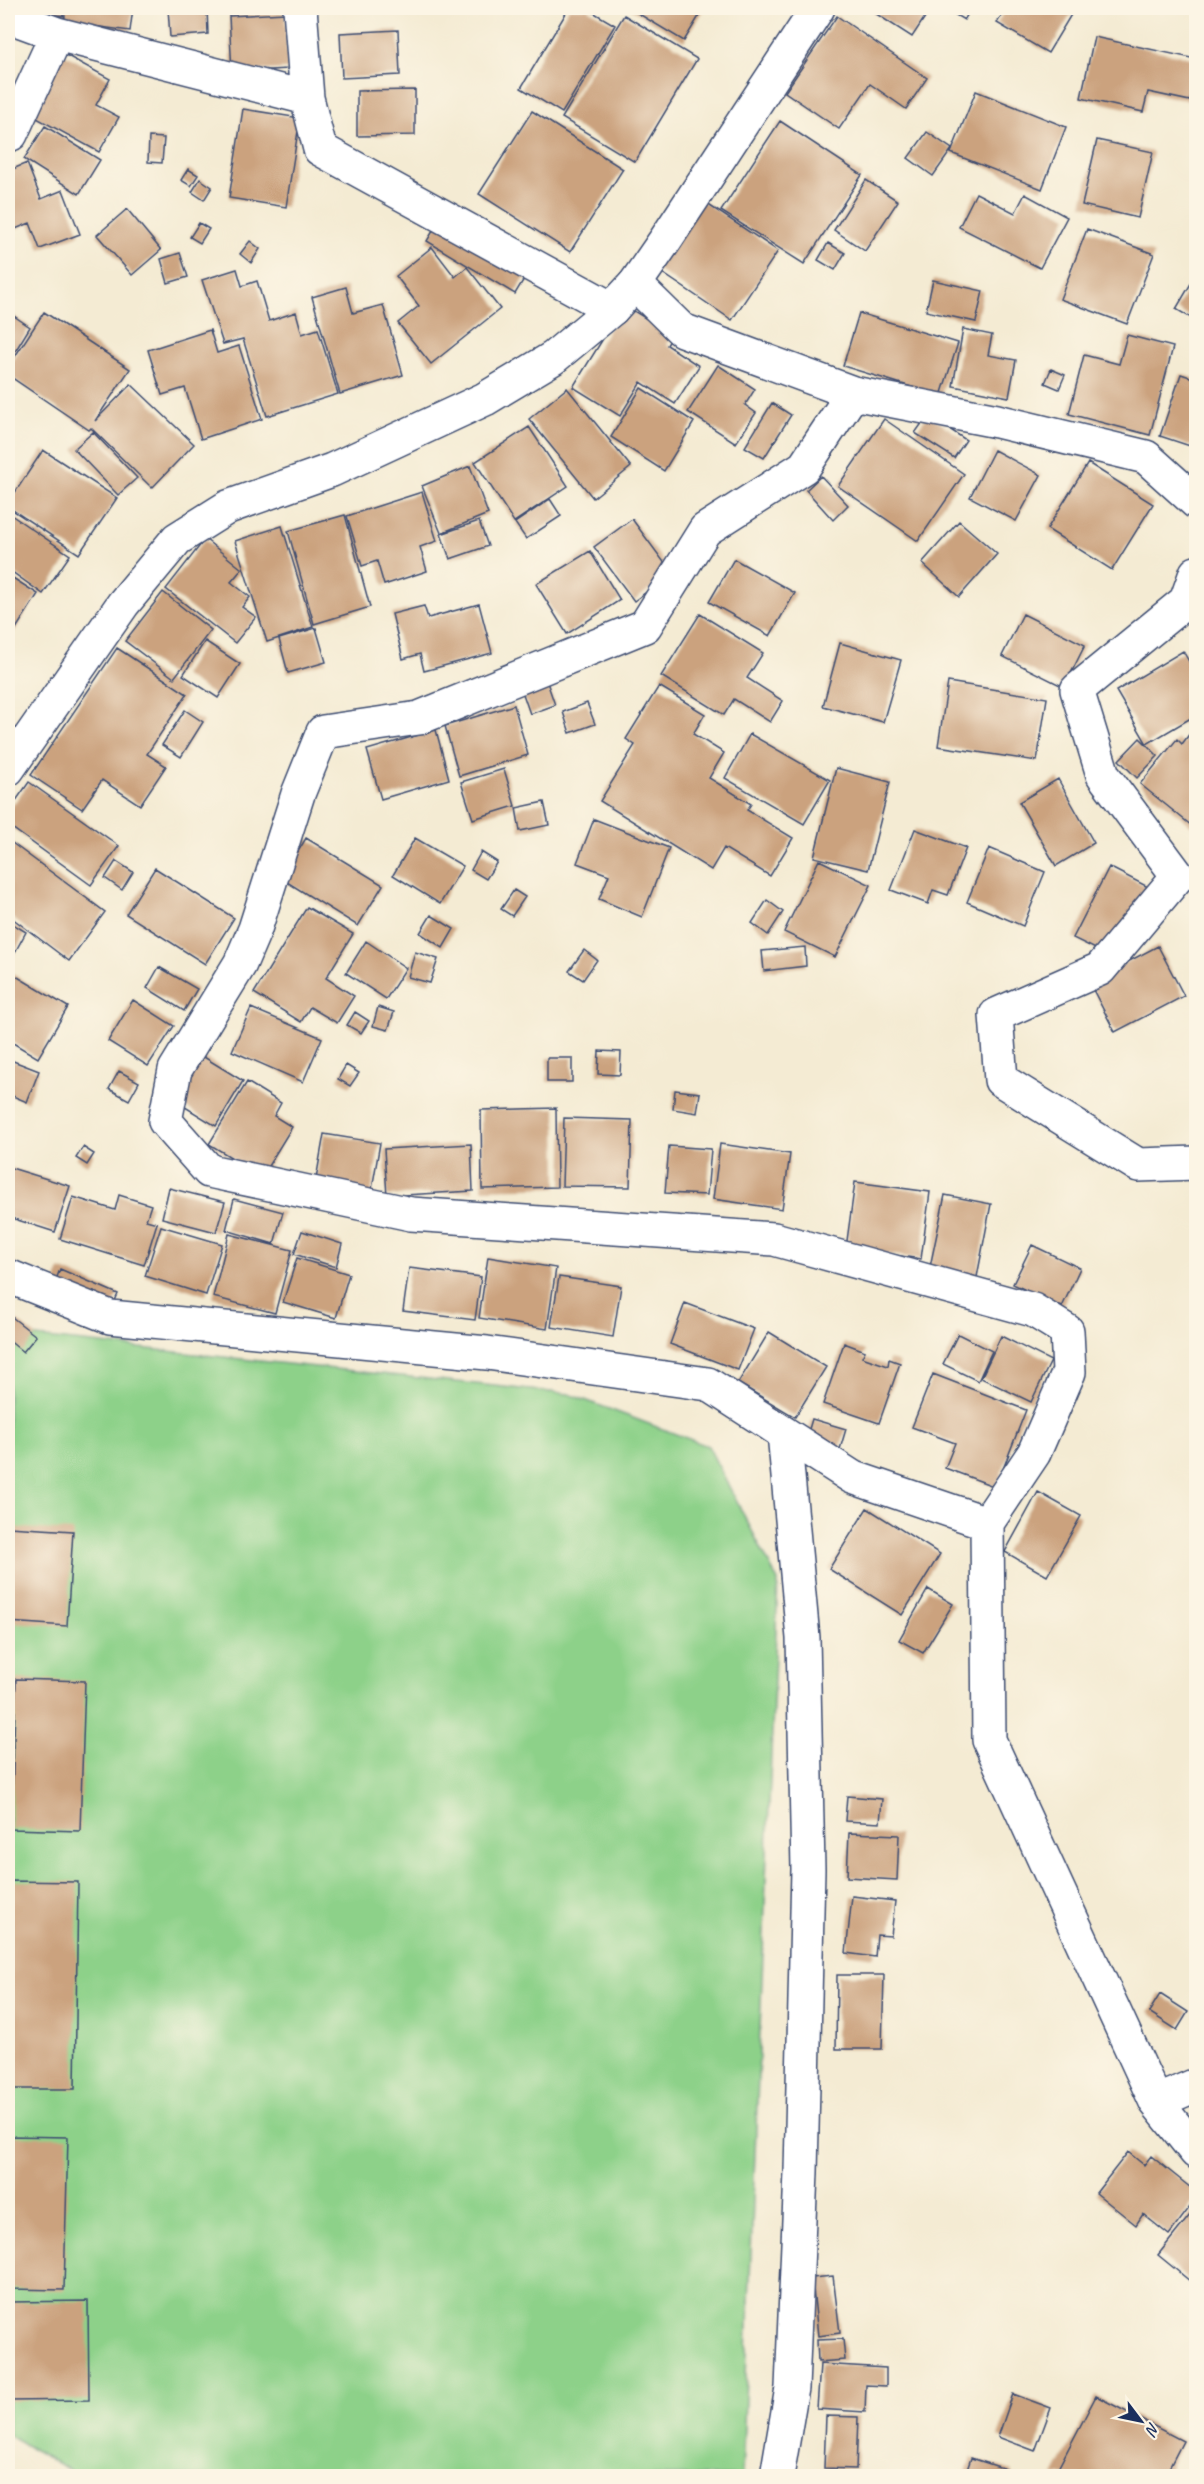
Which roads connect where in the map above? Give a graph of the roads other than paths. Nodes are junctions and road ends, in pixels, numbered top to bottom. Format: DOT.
graph roads {
  1 [pos="300,8"];
  2 [pos="818,8"];
  3 [pos="8,16"];
  4 [pos="57,34"];
  5 [pos="307,98"];
  6 [pos="8,135"];
  7 [pos="635,284"];
  8 [pos="612,309"];
  9 [pos="853,393"];
  10 [pos="1197,502"];
  11 [pos="1197,573"];
  12 [pos="8,769"];
  13 [pos="1187,879"];
  14 [pos="1197,1163"];
  15 [pos="8,1276"];
  16 [pos="784,1432"];
  17 [pos="987,1523"];
  18 [pos="1197,2085"];
  19 [pos="1156,2102"];
  20 [pos="1197,2152"];
  21 [pos="777,2476"];
  1 -- 5 [label="main road"];
  2 -- 7 [label="main road"];
  3 -- 4 [label="main road"];
  4 -- 5 [label="main road"];
  4 -- 6 [label="main road"];
  5 -- 8 [label="main road"];
  7 -- 8 [label="main road"];
  7 -- 9 [label="main road"];
  8 -- 12 [label="main road"];
  9 -- 10 [label="main road"];
  9 -- 17 [label="main road"];
  11 -- 13 [label="main road"];
  13 -- 14 [label="main road"];
  15 -- 16 [label="main road"];
  16 -- 17 [label="main road"];
  16 -- 21 [label="main road"];
  17 -- 19 [label="main road"];
  18 -- 19 [label="main road"];
  19 -- 20 [label="main road"];
}
